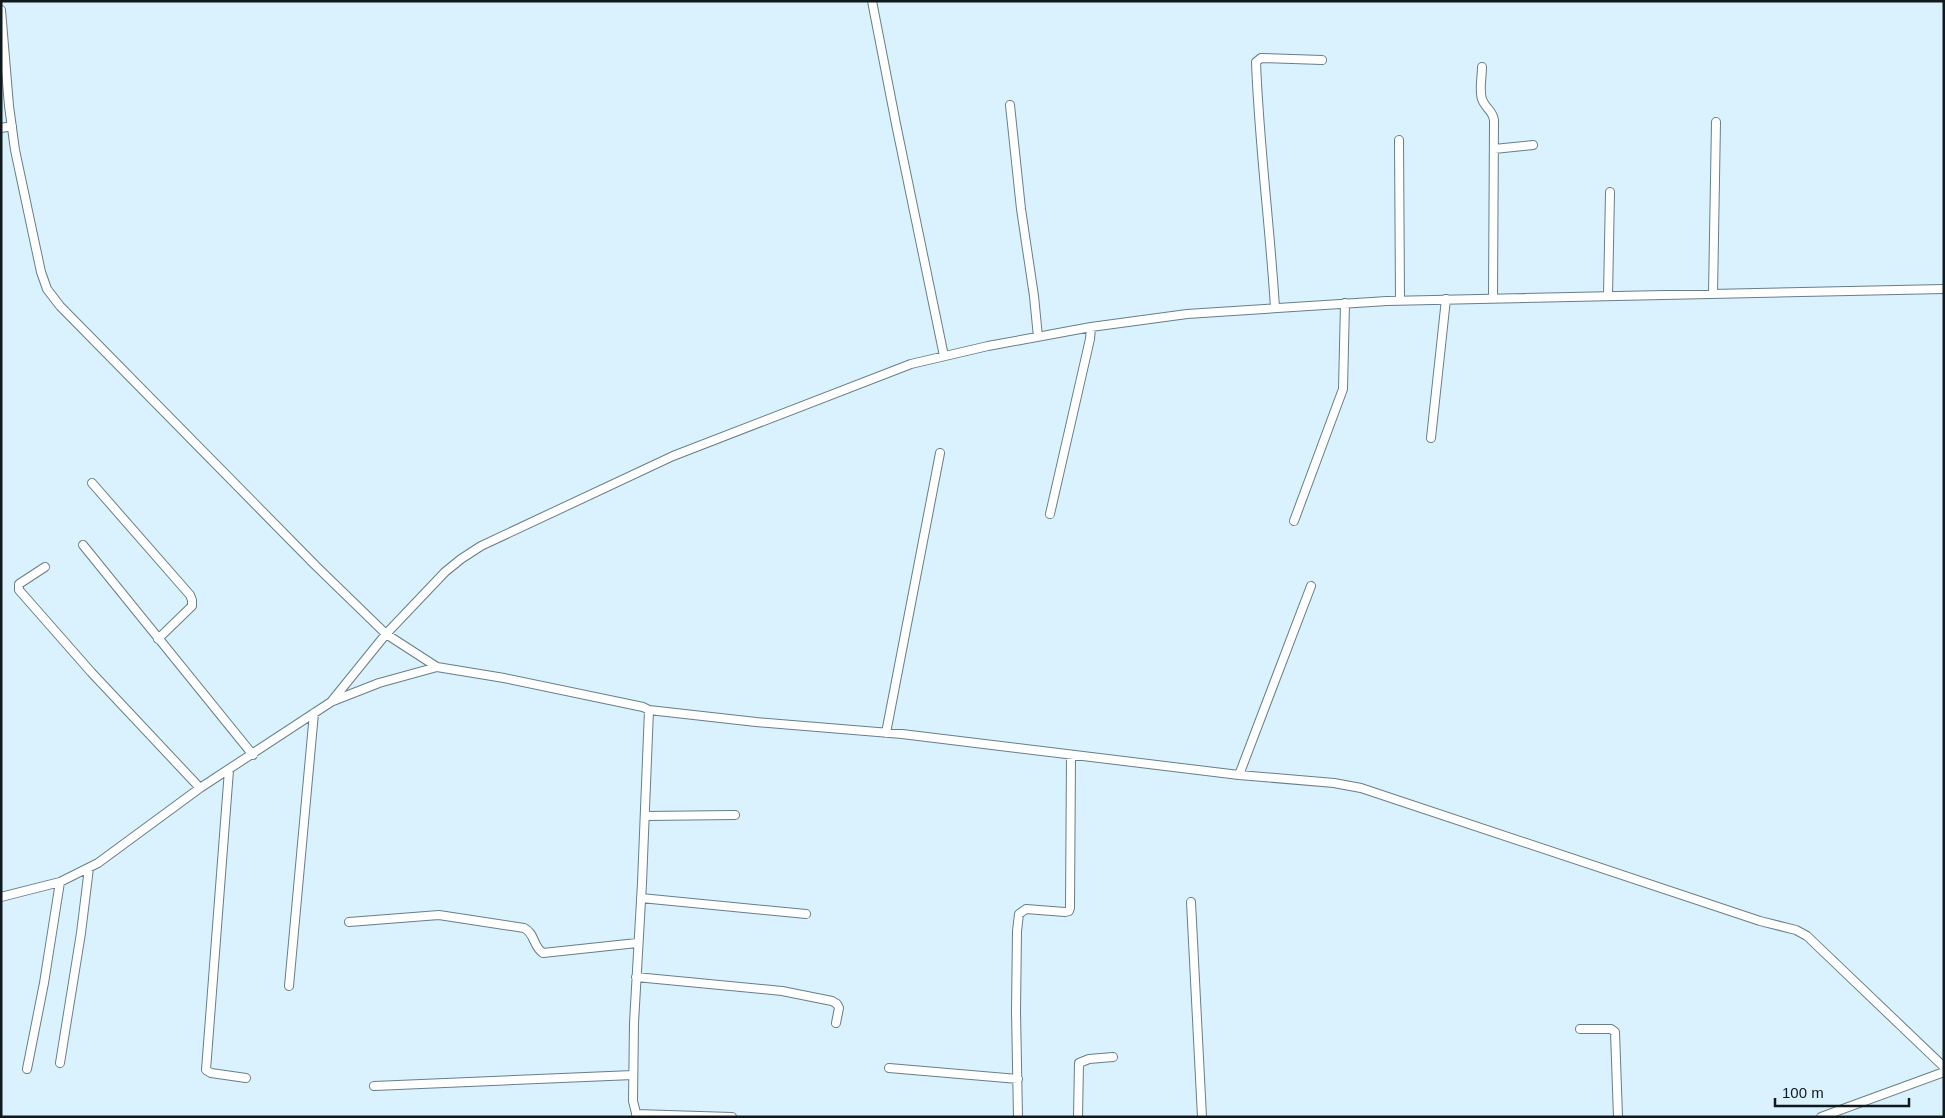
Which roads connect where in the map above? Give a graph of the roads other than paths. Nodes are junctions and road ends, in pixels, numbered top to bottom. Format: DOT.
graph roads {
  1 [pos="872,1"];
  2 [pos="1,10"];
  3 [pos="1322,60"];
  4 [pos="1482,67"];
  5 [pos="1010,105"];
  6 [pos="1716,122"];
  7 [pos="12,126"];
  8 [pos="1,128"];
  9 [pos="1399,140"];
  10 [pos="1533,145"];
  11 [pos="1494,149"];
  12 [pos="1610,192"];
  13 [pos="1944,289"];
  14 [pos="1713,294"];
  15 [pos="1608,296"];
  16 [pos="1493,298"];
  17 [pos="1400,300"];
  18 [pos="1446,300"];
  19 [pos="1345,303"];
  20 [pos="1275,308"];
  21 [pos="1091,327"];
  22 [pos="1038,337"];
  23 [pos="944,356"];
  24 [pos="1431,438"];
  25 [pos="940,453"];
  26 [pos="92,483"];
  27 [pos="1050,514"];
  28 [pos="1294,521"];
  29 [pos="83,545"];
  30 [pos="45,567"];
  31 [pos="1311,586"];
  32 [pos="386,634"];
  33 [pos="158,639"];
  34 [pos="437,667"];
  35 [pos="331,702"];
  36 [pos="649,710"];
  37 [pos="314,713"];
  38 [pos="886,733"];
  39 [pos="1071,754"];
  40 [pos="253,755"];
  41 [pos="229,770"];
  42 [pos="1239,775"];
  43 [pos="200,788"];
  44 [pos="734,815"];
  45 [pos="645,816"];
  46 [pos="89,868"];
  47 [pos="60,882"];
  48 [pos="1,897"];
  49 [pos="641,898"];
  50 [pos="1191,902"];
  51 [pos="806,914"];
  52 [pos="349,922"];
  53 [pos="637,943"];
  54 [pos="636,977"];
  55 [pos="289,986"];
  56 [pos="836,1023"];
  57 [pos="1580,1029"];
  58 [pos="1113,1057"];
  59 [pos="60,1063"];
  60 [pos="1944,1067"];
  61 [pos="889,1068"];
  62 [pos="27,1069"];
  63 [pos="1944,1072"];
  64 [pos="634,1075"];
  65 [pos="246,1078"];
  66 [pos="1018,1078"];
  67 [pos="374,1086"];
  68 [pos="637,1116"];
  69 [pos="732,1117"];
  70 [pos="1018,1117"];
  71 [pos="1078,1117"];
  72 [pos="1202,1117"];
  73 [pos="1618,1117"];
  74 [pos="1821,1117"];
  1 -- 23 [label="street"];
  2 -- 7 [label="street"];
  3 -- 20 [label="street"];
  4 -- 11 [label="street"];
  5 -- 22 [label="street"];
  6 -- 14 [label="street"];
  7 -- 8 [label="street"];
  7 -- 32 [label="street"];
  9 -- 17 [label="street"];
  10 -- 11 [label="street"];
  11 -- 16 [label="street"];
  12 -- 15 [label="street"];
  13 -- 14 [label="street"];
  14 -- 15 [label="street"];
  15 -- 16 [label="street"];
  16 -- 18 [label="street"];
  17 -- 18 [label="street"];
  17 -- 19 [label="street"];
  18 -- 24 [label="street"];
  19 -- 20 [label="street"];
  19 -- 28 [label="street"];
  20 -- 21 [label="street"];
  21 -- 22 [label="street"];
  21 -- 27 [label="street"];
  22 -- 23 [label="street"];
  23 -- 32 [label="street"];
  25 -- 38 [label="street"];
  26 -- 33 [label="street"];
  29 -- 33 [label="street"];
  30 -- 43 [label="street"];
  31 -- 42 [label="street"];
  32 -- 34 [label="street"];
  32 -- 35 [label="street"];
  33 -- 40 [label="street"];
  34 -- 35 [label="street"];
  34 -- 36 [label="street"];
  35 -- 37 [label="street"];
  36 -- 38 [label="street"];
  36 -- 45 [label="street"];
  37 -- 40 [label="street"];
  37 -- 55 [label="street"];
  38 -- 39 [label="street"];
  39 -- 42 [label="street"];
  39 -- 66 [label="street"];
  40 -- 41 [label="street"];
  41 -- 43 [label="street"];
  41 -- 65 [label="street"];
  42 -- 60 [label="street"];
  43 -- 46 [label="street"];
  44 -- 45 [label="street"];
  45 -- 49 [label="street"];
  46 -- 47 [label="street"];
  46 -- 59 [label="street"];
  47 -- 48 [label="street"];
  47 -- 62 [label="street"];
  49 -- 51 [label="street"];
  49 -- 53 [label="street"];
  50 -- 72 [label="street"];
  52 -- 53 [label="street"];
  53 -- 54 [label="street"];
  54 -- 56 [label="street"];
  54 -- 64 [label="street"];
  57 -- 73 [label="street"];
  58 -- 71 [label="street"];
  61 -- 66 [label="street"];
  63 -- 74 [label="street"];
  64 -- 67 [label="street"];
  64 -- 68 [label="street"];
  66 -- 70 [label="street"];
  68 -- 69 [label="street"];
}
